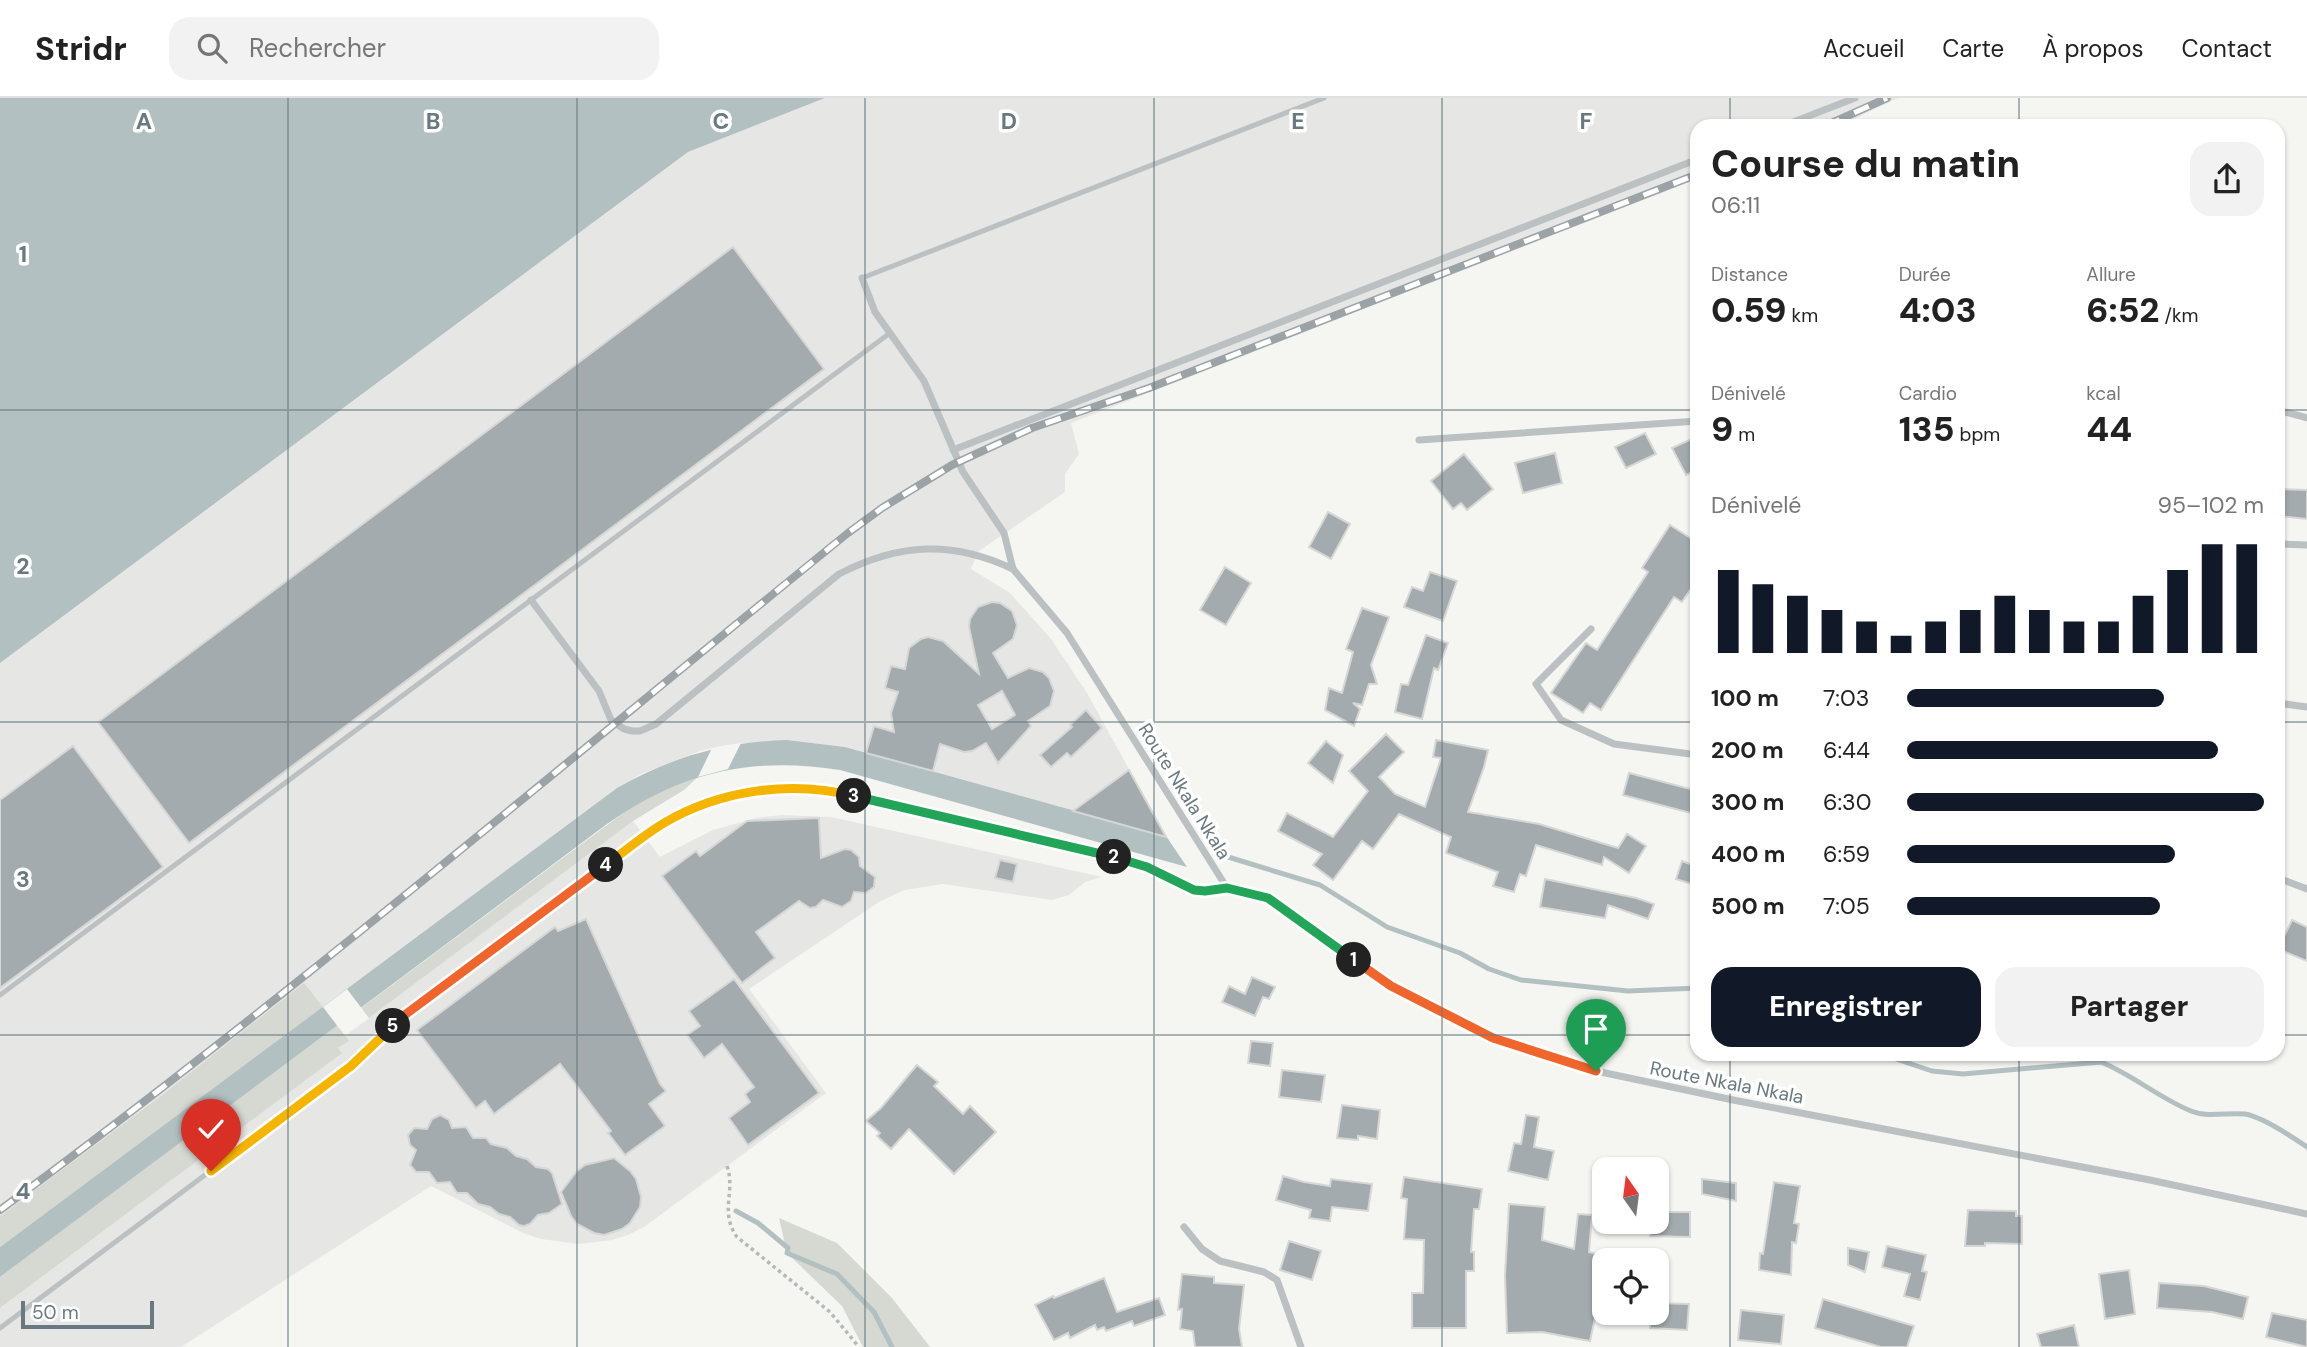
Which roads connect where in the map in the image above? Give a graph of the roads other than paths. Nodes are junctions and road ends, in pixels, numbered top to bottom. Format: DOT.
graph roads {
  1 [pos="1324,98"];
  2 [pos="1854,98"];
  3 [pos="1801,119"];
  4 [pos="1690,162"];
  5 [pos="862,278"];
  6 [pos="890,333"];
  7 [pos="2285,412"];
  8 [pos="2307,418"];
  9 [pos="1690,422"];
  10 [pos="1419,440"];
  11 [pos="954,450"];
  12 [pos="2285,544"];
  13 [pos="2307,545"];
  14 [pos="1013,569"];
  15 [pos="531,600"];
  16 [pos="1591,629"];
  17 [pos="2285,704"];
  18 [pos="2307,707"];
  19 [pos="1690,754"];
  20 [pos="645,836"];
  21 [pos="2285,880"];
  22 [pos="1227,888"];
  23 [pos="2307,889"];
  24 [pos="0,995"];
  25 [pos="2307,1214"];
  26 [pos="1184,1227"];
  27 [pos="0,1328"];
  28 [pos="1301,1347"];
  1 -- 5 [label="lane"];
  2 -- 3 [label="street"];
  4 -- 11 [label="street"];
  5 -- 6 [label="street"];
  6 -- 11 [label="street"];
  6 -- 15 [label="lane"];
  7 -- 8 [label="street"];
  9 -- 10 [label="street"];
  11 -- 14 [label="street"];
  12 -- 13 [label="street"];
  14 -- 15 [label="street"];
  14 -- 22 [label="street, Route Nkala Nkala"];
  15 -- 24 [label="lane"];
  16 -- 19 [label="street"];
  17 -- 18 [label="street"];
  20 -- 22 [label="street"];
  20 -- 27 [label="lane"];
  21 -- 23 [label="street"];
  22 -- 25 [label="street, Route Nkala Nkala"];
  26 -- 28 [label="street"];
}
